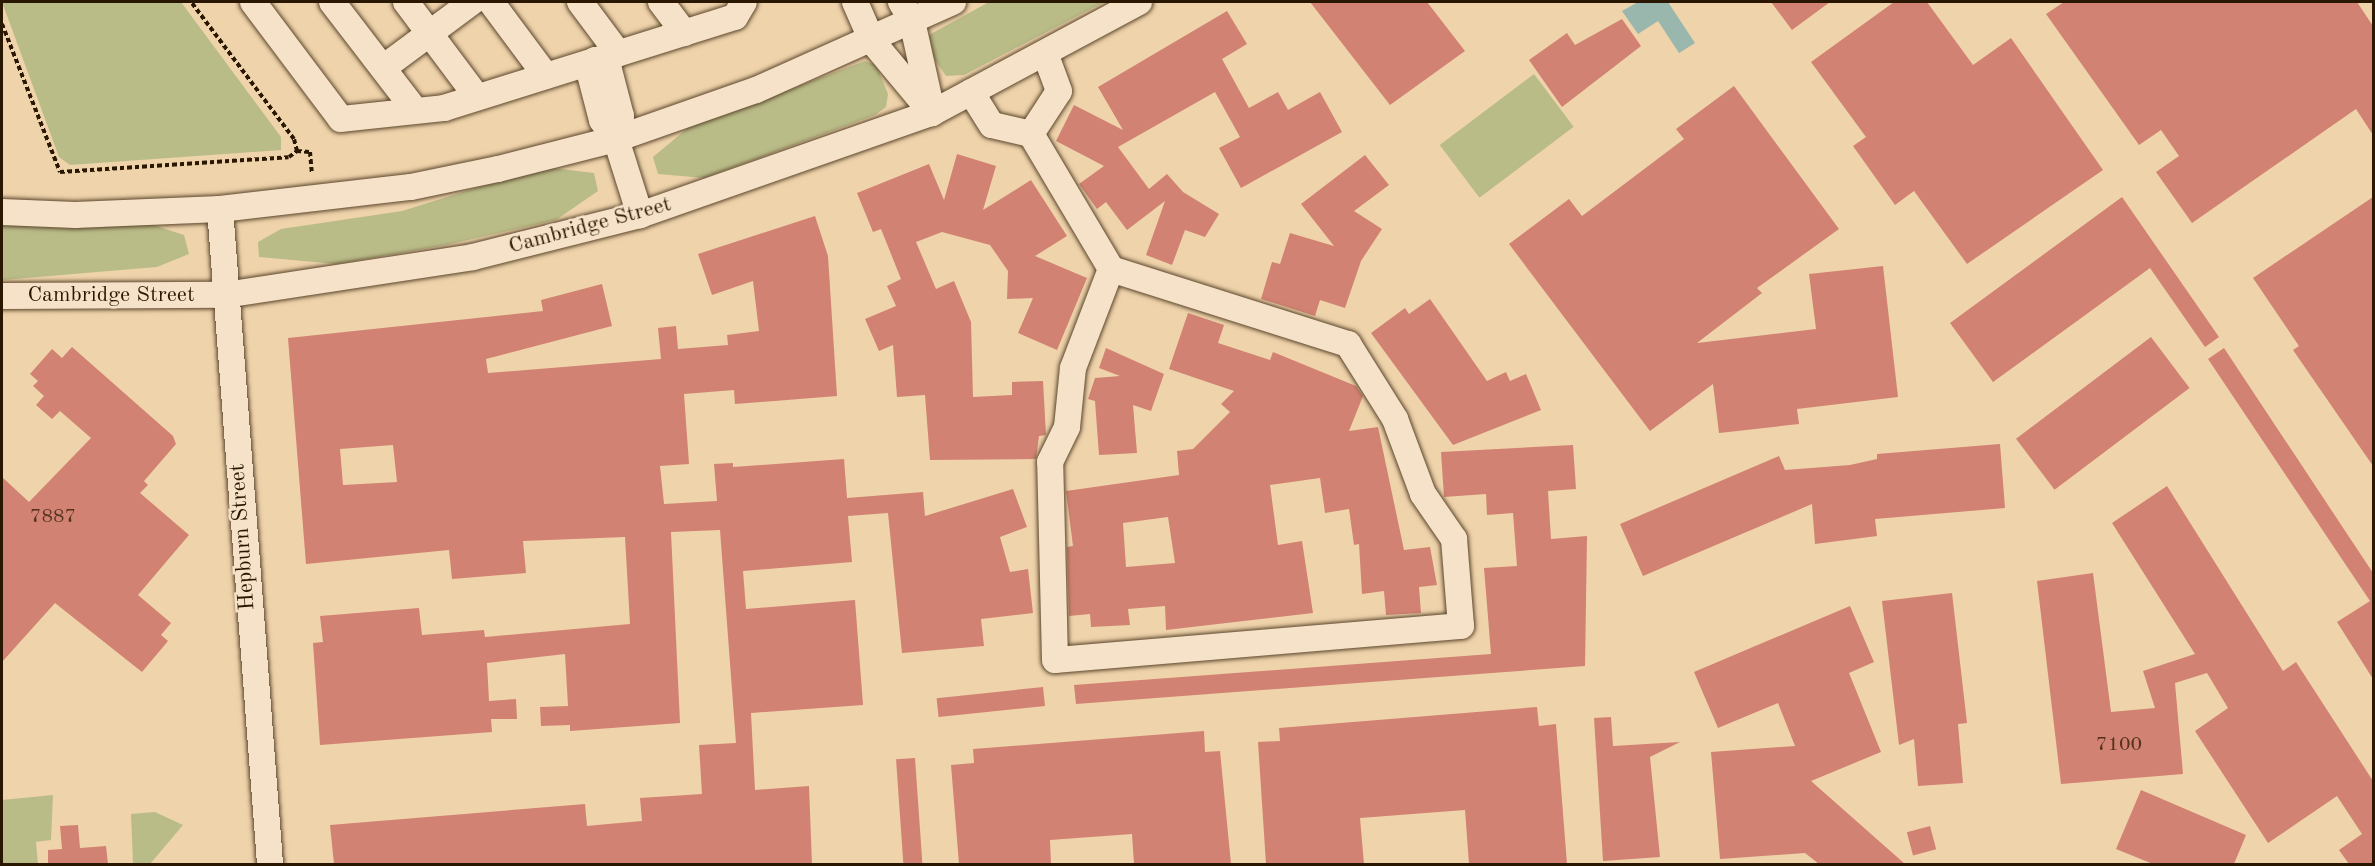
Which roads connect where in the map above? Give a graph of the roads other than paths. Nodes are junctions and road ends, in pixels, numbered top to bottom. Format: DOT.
graph roads {
  1 [pos="253,2"];
  2 [pos="332,2"];
  3 [pos="406,2"];
  4 [pos="472,2"];
  5 [pos="491,2"];
  6 [pos="580,2"];
  7 [pos="661,2"];
  8 [pos="744,2"];
  9 [pos="855,2"];
  10 [pos="953,2"];
  11 [pos="1139,2"];
  12 [pos="906,11"];
  13 [pos="429,33"];
  14 [pos="684,33"];
  15 [pos="872,41"];
  16 [pos="1045,53"];
  17 [pos="607,57"];
  18 [pos="383,68"];
  19 [pos="546,76"];
  20 [pos="971,92"];
  21 [pos="477,97"];
  22 [pos="415,110"];
  23 [pos="932,113"];
  24 [pos="1031,134"];
  25 [pos="616,138"];
  26 [pos="220,208"];
  27 [pos="2,212"];
  28 [pos="640,215"];
  29 [pos="1111,270"];
  30 [pos="225,295"];
  31 [pos="2,296"];
  32 [pos="270,864"];
  1 -- 22 [label="street"];
  2 -- 18 [label="street"];
  3 -- 13 [label="street"];
  4 -- 13 [label="street"];
  5 -- 19 [label="street"];
  6 -- 17 [label="street"];
  7 -- 14 [label="street"];
  8 -- 14 [label="street"];
  9 -- 15 [label="street"];
  10 -- 12 [label="street"];
  11 -- 16 [label="street, Cambridge Street"];
  12 -- 15 [label="street"];
  12 -- 23 [label="street"];
  13 -- 18 [label="street"];
  13 -- 21 [label="street"];
  14 -- 17 [label="street"];
  15 -- 23 [label="street"];
  15 -- 25 [label="street"];
  16 -- 20 [label="street, Cambridge Street"];
  16 -- 24 [label="street"];
  17 -- 19 [label="street"];
  17 -- 25 [label="street"];
  18 -- 22 [label="street"];
  19 -- 21 [label="street"];
  20 -- 23 [label="street, Cambridge Street"];
  20 -- 24 [label="street"];
  21 -- 22 [label="street"];
  23 -- 28 [label="street, Cambridge Street"];
  24 -- 29 [label="street"];
  25 -- 26 [label="street"];
  25 -- 28 [label="street"];
  26 -- 27 [label="street"];
  26 -- 30 [label="street, Hepburn Street"];
  28 -- 30 [label="street, Cambridge Street"];
  29 -- 29 [label="street"];
  30 -- 31 [label="street, Cambridge Street"];
  30 -- 32 [label="street, Hepburn Street"];
}
